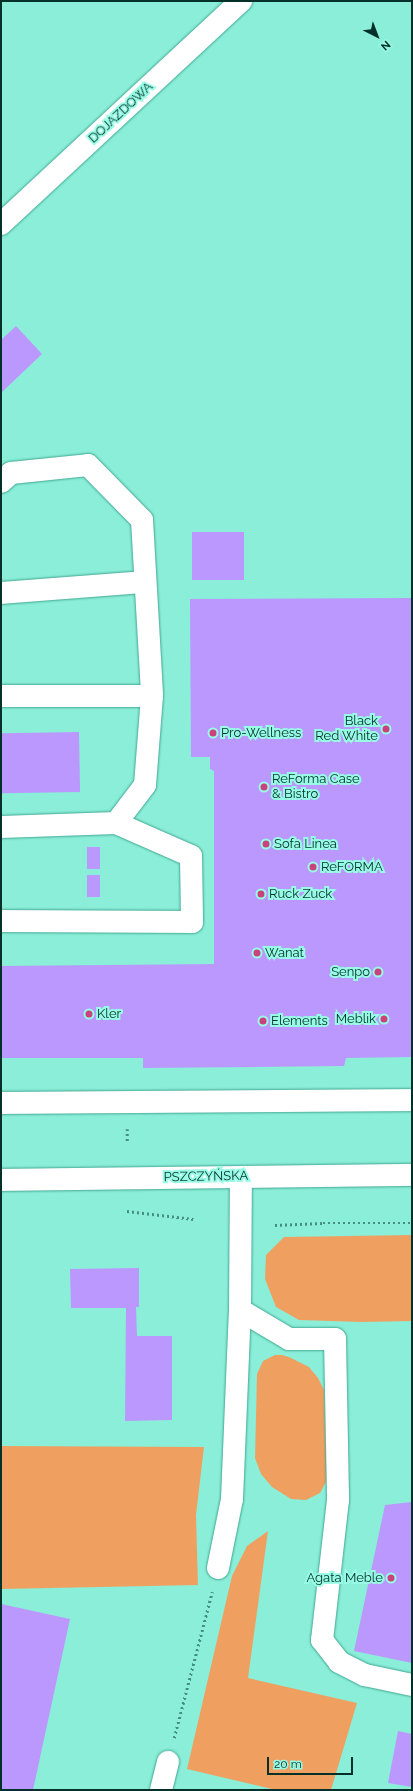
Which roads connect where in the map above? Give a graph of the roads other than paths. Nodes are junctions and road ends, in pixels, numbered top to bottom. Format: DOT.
graph roads {
  1 [pos="242,1"];
  2 [pos="1,224"];
  3 [pos="1,482"];
  4 [pos="145,582"];
  5 [pos="1,593"];
  6 [pos="1,696"];
  7 [pos="152,696"];
  8 [pos="116,823"];
  9 [pos="1,827"];
  10 [pos="1,921"];
  11 [pos="412,1100"];
  12 [pos="1,1103"];
  13 [pos="412,1175"];
  14 [pos="241,1177"];
  15 [pos="1,1180"];
  16 [pos="240,1310"];
  17 [pos="218,1568"];
  18 [pos="412,1685"];
  19 [pos="168,1762"];
  20 [pos="161,1790"];
  1 -- 2 [label="main road, DOJAZDOWA"];
  3 -- 4 [label="main road"];
  4 -- 5 [label="main road"];
  4 -- 7 [label="main road"];
  6 -- 7 [label="main road"];
  7 -- 8 [label="main road"];
  8 -- 9 [label="main road"];
  8 -- 10 [label="main road"];
  11 -- 12 [label="main road"];
  13 -- 14 [label="main road, PSZCZYŃSKA"];
  14 -- 15 [label="main road, PSZCZYŃSKA"];
  14 -- 16 [label="main road"];
  16 -- 17 [label="main road"];
  16 -- 18 [label="main road"];
  19 -- 20 [label="main road"];
}
